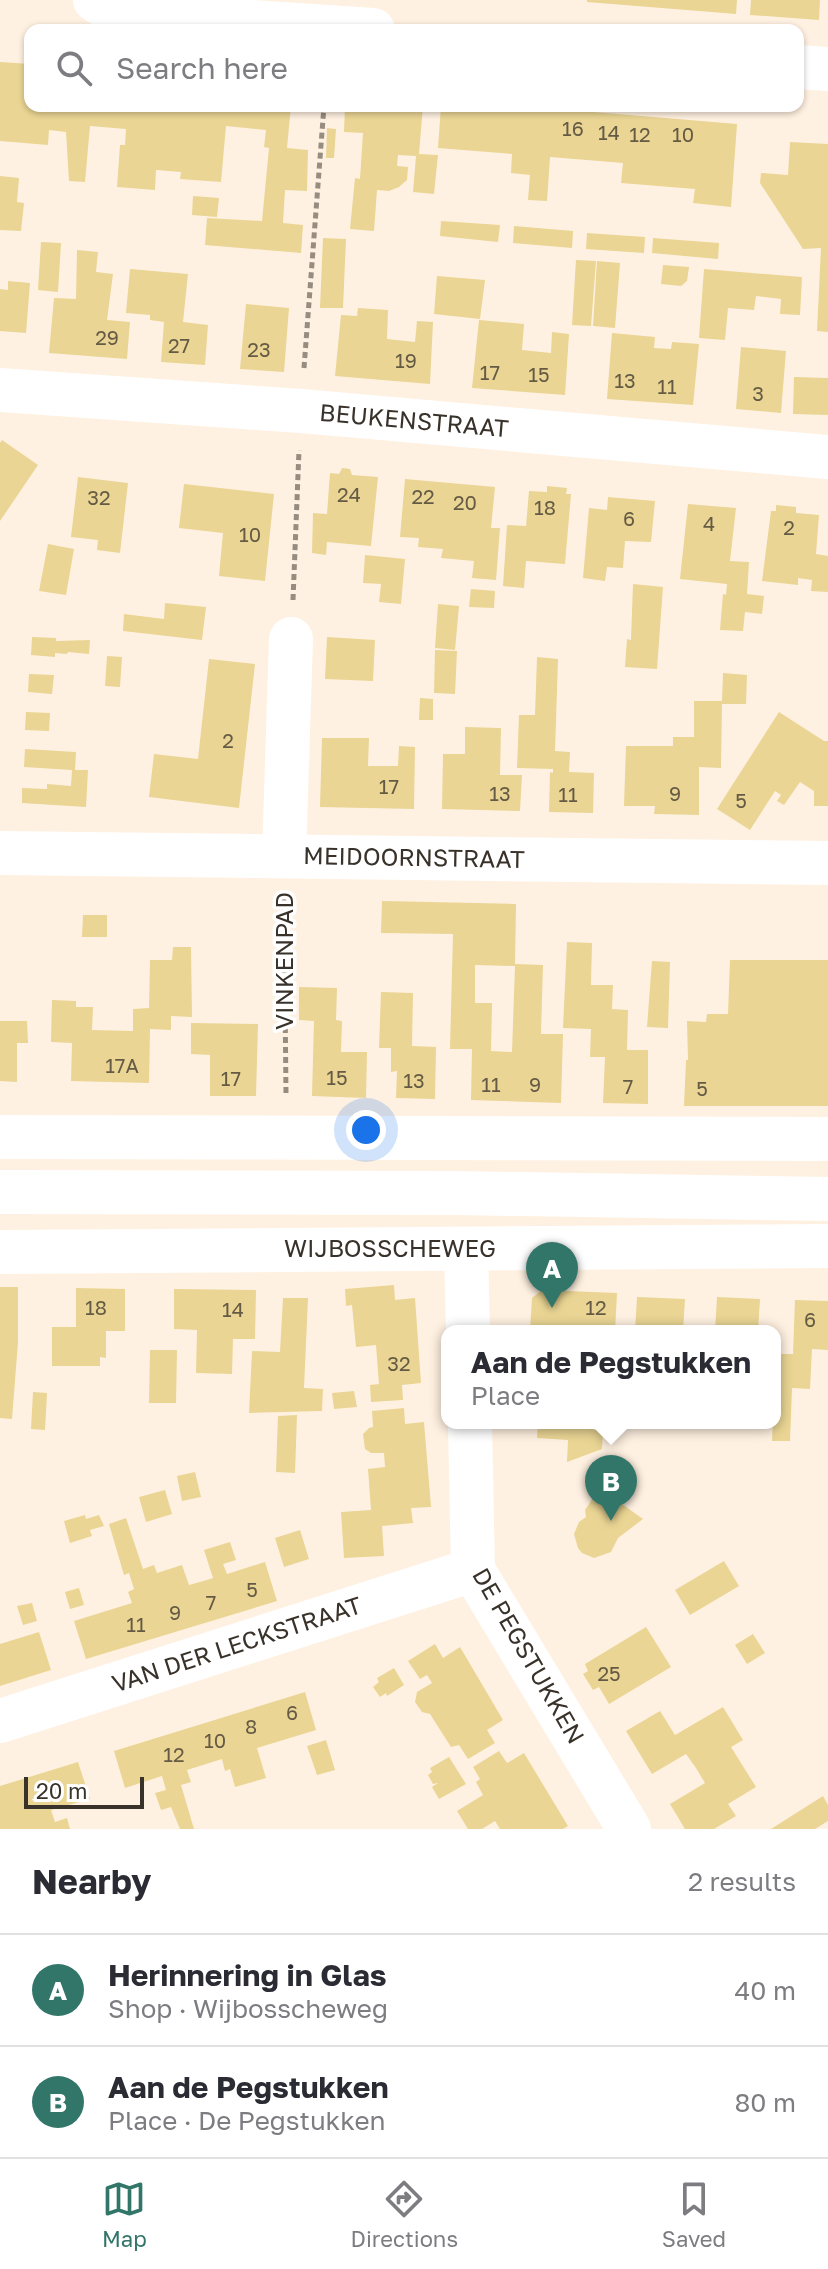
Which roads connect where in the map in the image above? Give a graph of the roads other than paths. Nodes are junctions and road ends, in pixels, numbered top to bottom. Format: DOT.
graph roads {
  1 [pos="95,0"];
  2 [pos="282,24"];
  3 [pos="804,67"];
  4 [pos="828,69"];
  5 [pos="0,390"];
  6 [pos="828,457"];
  7 [pos="291,639"];
  8 [pos="0,853"];
  9 [pos="284,856"];
  10 [pos="828,863"];
  11 [pos="0,1137"];
  12 [pos="828,1139"];
  13 [pos="828,1188"];
  14 [pos="0,1192"];
  15 [pos="734,1196"];
  16 [pos="828,1199"];
  17 [pos="828,1246"];
  18 [pos="466,1249"];
  19 [pos="0,1252"];
  20 [pos="468,1325"];
  21 [pos="470,1429"];
  22 [pos="473,1570"];
  23 [pos="0,1721"];
  24 [pos="629,1829"];
  1 -- 2 [label="street"];
  3 -- 4 [label="street"];
  5 -- 6 [label="street, BEUKENSTRAAT"];
  7 -- 9 [label="street, VINKENPAD"];
  8 -- 9 [label="street, MEIDOORNSTRAAT"];
  9 -- 10 [label="street, MEIDOORNSTRAAT"];
  11 -- 12 [label="street"];
  13 -- 15 [label="street"];
  14 -- 15 [label="street"];
  15 -- 16 [label="street"];
  17 -- 18 [label="street, WIJBOSSCHEWEG"];
  18 -- 19 [label="street, WIJBOSSCHEWEG"];
  18 -- 20 [label="street"];
  21 -- 22 [label="street, DE PEGSTUKKEN"];
  22 -- 23 [label="street, VAN DER LECKSTRAAT"];
  22 -- 24 [label="street, DE PEGSTUKKEN"];
}
